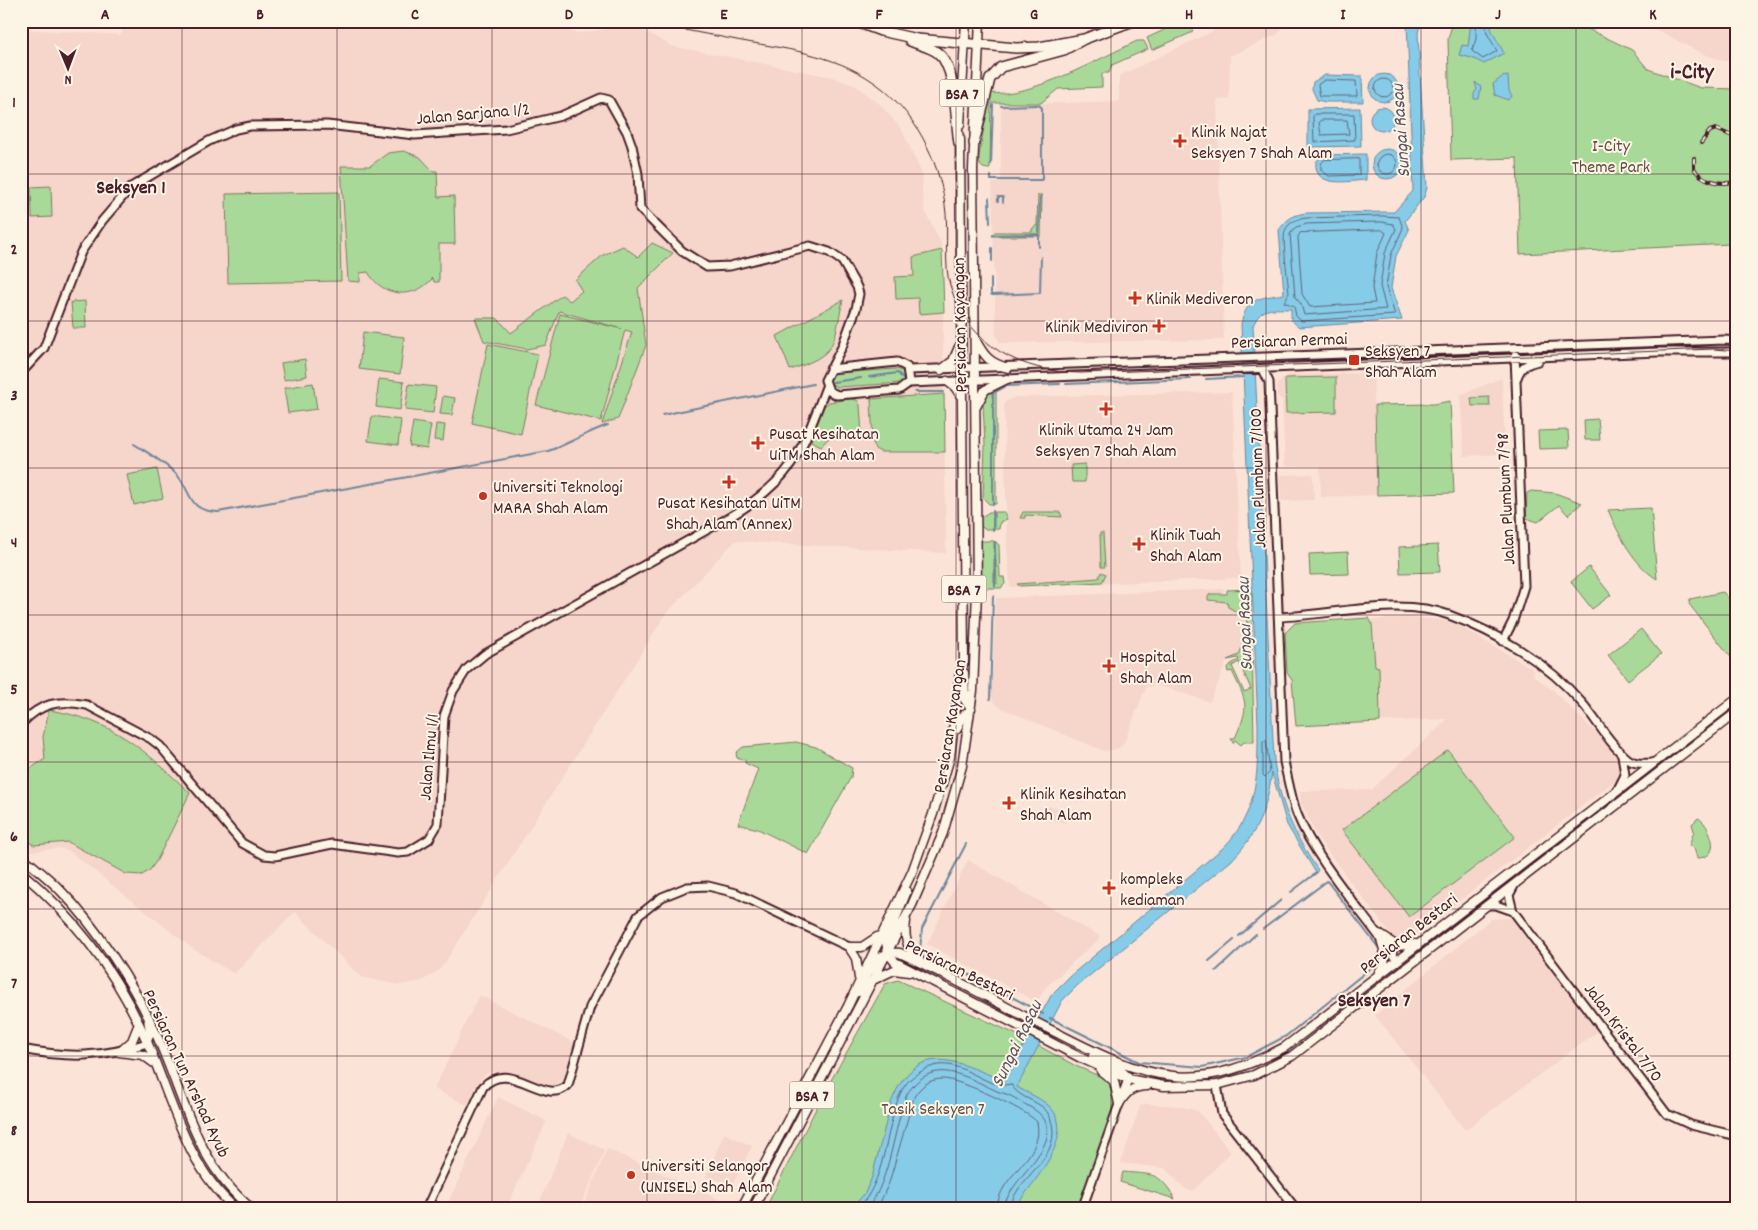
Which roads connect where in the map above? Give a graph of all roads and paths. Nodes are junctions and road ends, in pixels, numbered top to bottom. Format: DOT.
graph roads {
  1 [pos="854,21"];
  2 [pos="966,21"];
  3 [pos="980,21"];
  4 [pos="1133,21"];
  5 [pos="881,31"];
  6 [pos="1084,39"];
  7 [pos="964,43"];
  8 [pos="979,45"];
  9 [pos="959,143"];
  10 [pos="974,143"];
  11 [pos="973,335"];
  12 [pos="961,337"];
  13 [pos="1737,341"];
  14 [pos="1560,346"];
  15 [pos="842,347"];
  16 [pos="1478,349"];
  17 [pos="1455,350"];
  18 [pos="1737,352"];
  19 [pos="1515,355"];
  20 [pos="1264,356"];
  21 [pos="1546,358"];
  22 [pos="1500,359"];
  23 [pos="851,365"];
  24 [pos="1008,368"];
  25 [pos="1282,368"];
  26 [pos="830,369"];
  27 [pos="974,369"];
  28 [pos="1262,369"];
  29 [pos="909,370"];
  30 [pos="941,370"];
  31 [pos="961,370"];
  32 [pos="21,373"];
  33 [pos="1007,379"];
  34 [pos="974,380"];
  35 [pos="947,381"];
  36 [pos="962,381"];
  37 [pos="1515,381"];
  38 [pos="1269,382"];
  39 [pos="909,383"];
  40 [pos="826,387"];
  41 [pos="838,395"];
  42 [pos="962,398"];
  43 [pos="818,407"];
  44 [pos="975,408"];
  45 [pos="1279,617"];
  46 [pos="1503,640"];
  47 [pos="964,661"];
  48 [pos="1737,699"];
  49 [pos="971,709"];
  50 [pos="1737,712"];
  51 [pos="21,724"];
  52 [pos="953,740"];
  53 [pos="1622,754"];
  54 [pos="1653,763"];
  55 [pos="1617,791"];
  56 [pos="21,856"];
  57 [pos="21,872"];
  58 [pos="912,872"];
  59 [pos="1515,884"];
  60 [pos="1488,905"];
  61 [pos="1513,911"];
  62 [pos="908,914"];
  63 [pos="1460,927"];
  64 [pos="881,932"];
  65 [pos="1379,934"];
  66 [pos="1423,941"];
  67 [pos="849,947"];
  68 [pos="888,953"];
  69 [pos="1397,961"];
  70 [pos="931,967"];
  71 [pos="859,978"];
  72 [pos="1374,979"];
  73 [pos="871,981"];
  74 [pos="941,985"];
  75 [pos="848,1006"];
  76 [pos="147,1016"];
  77 [pos="138,1026"];
  78 [pos="147,1043"];
  79 [pos="1079,1045"];
  80 [pos="21,1049"];
  81 [pos="119,1052"];
  82 [pos="1082,1058"];
  83 [pos="155,1064"];
  84 [pos="1128,1079"];
  85 [pos="1217,1085"];
  86 [pos="1164,1086"];
  87 [pos="1119,1104"];
  88 [pos="1737,1136"];
  89 [pos="236,1209"];
  90 [pos="252,1209"];
  91 [pos="426,1209"];
  92 [pos="741,1209"];
  93 [pos="753,1209"];
  94 [pos="1082,1209"];
  95 [pos="1296,1209"];
  1 -- 5 [label="highway"];
  2 -- 7 [label="main road, Persiaran Kayangan / BSA 7"];
  3 -- 8 [label="main road, Persiaran Kayangan / BSA 7"];
  4 -- 6 [label="highway"];
  5 -- 7 [label="highway"];
  5 -- 9 [label="highway"];
  6 -- 8 [label="highway"];
  6 -- 10 [label="highway"];
  7 -- 8 [label="highway"];
  7 -- 9 [label="main road, Persiaran Kayangan / BSA 7"];
  8 -- 10 [label="main road, Persiaran Kayangan / BSA 7"];
  9 -- 12 [label="main road, Persiaran Kayangan / BSA 7"];
  10 -- 11 [label="main road, Persiaran Kayangan / BSA 7"];
  11 -- 24 [label="main road"];
  11 -- 27 [label="main road, Persiaran Kayangan / BSA 7"];
  12 -- 30 [label="main road"];
  12 -- 31 [label="main road, Persiaran Kayangan / BSA 7"];
  13 -- 14 [label="street, Persiaran Permai"];
  14 -- 16 [label="street, Persiaran Permai"];
  14 -- 19 [label="street"];
  15 -- 23 [label="street"];
  15 -- 26 [label="street, Jalan Sarjana 1/2"];
  15 -- 32 [label="street, Jalan Sarjana 1/2"];
  16 -- 17 [label="street, Persiaran Permai"];
  16 -- 20 [label="street"];
  17 -- 19 [label="street"];
  17 -- 20 [label="street, Persiaran Permai"];
  18 -- 21 [label="street, Persiaran Permai"];
  19 -- 21 [label="street, Persiaran Permai"];
  19 -- 22 [label="street, Persiaran Permai"];
  19 -- 37 [label="street, Jalan Plumbum 7/98"];
  20 -- 24 [label="street, Persiaran Permai"];
  21 -- 37 [label="street"];
  22 -- 25 [label="street, Persiaran Permai"];
  22 -- 37 [label="street"];
  23 -- 26 [label="street, Persiaran Permai"];
  23 -- 29 [label="street, Persiaran Permai"];
  24 -- 27 [label="street, Persiaran Permai"];
  25 -- 28 [label="street, Persiaran Permai"];
  25 -- 38 [label="street"];
  26 -- 40 [label="street, Jalan Ilmu 1/1"];
  27 -- 31 [label="street, Persiaran Permai"];
  27 -- 34 [label="main road, Persiaran Kayangan / BSA 7"];
  28 -- 33 [label="street, Persiaran Permai"];
  28 -- 38 [label="street, Jalan Plumbum 7/100"];
  29 -- 30 [label="street, Persiaran Permai"];
  29 -- 39 [label="street"];
  30 -- 31 [label="street, Persiaran Permai"];
  31 -- 36 [label="main road, Persiaran Kayangan / BSA 7"];
  33 -- 34 [label="street, Persiaran Permai"];
  33 -- 44 [label="main road"];
  34 -- 36 [label="street, Persiaran Permai"];
  34 -- 44 [label="main road, Persiaran Kayangan / BSA 7"];
  35 -- 36 [label="street, Persiaran Permai"];
  35 -- 39 [label="street, Persiaran Permai"];
  35 -- 42 [label="main road"];
  36 -- 42 [label="main road, Persiaran Kayangan / BSA 7"];
  37 -- 46 [label="street, Jalan Plumbum 7/98"];
  38 -- 45 [label="street, Jalan Plumbum 7/100"];
  39 -- 41 [label="street, Persiaran Permai"];
  40 -- 41 [label="street"];
  40 -- 43 [label="street, Jalan Ilmu 1/1"];
  41 -- 43 [label="street"];
  42 -- 47 [label="main road, Persiaran Kayangan / BSA 7"];
  43 -- 51 [label="street, Jalan Ilmu 1/1"];
  44 -- 49 [label="main road, Persiaran Kayangan / BSA 7"];
  45 -- 46 [label="street"];
  45 -- 65 [label="street, Jalan Plumbum 7/100"];
  46 -- 53 [label="street"];
  47 -- 49 [label="main road"];
  47 -- 52 [label="main road, Persiaran Kayangan / BSA 7"];
  48 -- 54 [label="main road, Persiaran Bestari"];
  49 -- 52 [label="main road"];
  49 -- 62 [label="main road, Persiaran Kayangan / BSA 7"];
  50 -- 59 [label="main road, Persiaran Bestari"];
  52 -- 58 [label="main road, Persiaran Kayangan / BSA 7"];
  53 -- 54 [label="street"];
  53 -- 55 [label="street"];
  54 -- 55 [label="main road, Persiaran Bestari"];
  55 -- 66 [label="main road, Persiaran Bestari"];
  56 -- 76 [label="main road, Persiaran Tun Arshad Ayub"];
  57 -- 77 [label="main road, Persiaran Tun Arshad Ayub"];
  58 -- 64 [label="main road, Persiaran Kayangan / BSA 7"];
  58 -- 68 [label="main road"];
  59 -- 60 [label="main road, Persiaran Bestari"];
  59 -- 61 [label="street"];
  60 -- 61 [label="street"];
  60 -- 63 [label="main road, Persiaran Bestari"];
  61 -- 88 [label="street, Jalan Kristal 7/70"];
  62 -- 68 [label="main road, Persiaran Kayangan / BSA 7"];
  62 -- 70 [label="main road"];
  63 -- 69 [label="main road"];
  63 -- 85 [label="main road, Persiaran Bestari"];
  64 -- 67 [label="main road"];
  64 -- 71 [label="main road, Persiaran Kayangan / BSA 7"];
  65 -- 66 [label="main road"];
  65 -- 69 [label="street, Jalan Plumbum 7/100"];
  65 -- 72 [label="main road"];
  66 -- 69 [label="main road, Persiaran Bestari"];
  67 -- 71 [label="main road"];
  67 -- 91 [label="street"];
  68 -- 70 [label="main road, Persiaran Bestari"];
  68 -- 73 [label="main road, Persiaran Kayangan / BSA 7"];
  68 -- 74 [label="main road, Persiaran Bestari"];
  68 -- 75 [label="main road"];
  69 -- 72 [label="main road, Persiaran Bestari"];
  70 -- 79 [label="main road, Persiaran Bestari"];
  71 -- 75 [label="main road, Persiaran Kayangan / BSA 7"];
  72 -- 79 [label="main road, Persiaran Bestari"];
  73 -- 74 [label="main road"];
  73 -- 93 [label="main road, Persiaran Kayangan / BSA 7"];
  74 -- 82 [label="main road, Persiaran Bestari"];
  75 -- 92 [label="main road, Persiaran Kayangan / BSA 7"];
  76 -- 78 [label="street"];
  76 -- 90 [label="main road, Persiaran Tun Arshad Ayub"];
  77 -- 78 [label="main road, Persiaran Tun Arshad Ayub"];
  77 -- 81 [label="main road"];
  78 -- 81 [label="street"];
  78 -- 83 [label="main road, Persiaran Tun Arshad Ayub"];
  79 -- 84 [label="main road"];
  80 -- 81 [label="street"];
  81 -- 83 [label="main road"];
  82 -- 84 [label="main road, Persiaran Bestari"];
  82 -- 87 [label="main road"];
  83 -- 89 [label="main road, Persiaran Tun Arshad Ayub"];
  84 -- 86 [label="main road, Persiaran Bestari"];
  84 -- 87 [label="street"];
  85 -- 86 [label="main road, Persiaran Bestari"];
  85 -- 95 [label="street"];
  86 -- 87 [label="main road"];
  87 -- 94 [label="street"];
}
